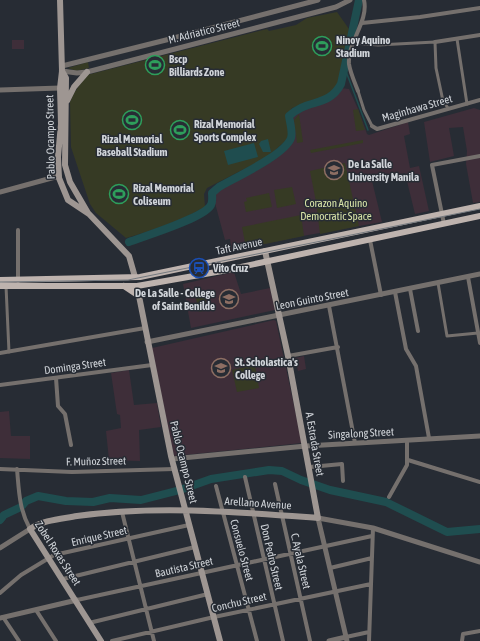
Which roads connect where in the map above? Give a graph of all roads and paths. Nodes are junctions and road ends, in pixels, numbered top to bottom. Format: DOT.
graph roads {
  1 [pos="60,0"];
  2 [pos="318,0"];
  3 [pos="350,0"];
  4 [pos="364,0"];
  5 [pos="480,8"];
  6 [pos="362,23"];
  7 [pos="480,35"];
  8 [pos="457,39"];
  9 [pos="435,42"];
  10 [pos="354,43"];
  11 [pos="62,68"];
  12 [pos="88,72"];
  13 [pos="60,88"];
  14 [pos="0,90"];
  15 [pos="358,91"];
  16 [pos="480,100"];
  17 [pos="467,104"];
  18 [pos="66,105"];
  19 [pos="448,108"];
  20 [pos="372,126"];
  21 [pos="480,156"];
  22 [pos="62,167"];
  23 [pos="59,176"];
  24 [pos="0,192"];
  25 [pos="77,194"];
  26 [pos="68,200"];
  27 [pos="480,206"];
  28 [pos="442,213"];
  29 [pos="88,214"];
  30 [pos="480,216"];
  31 [pos="444,224"];
  32 [pos="18,230"];
  33 [pos="337,236"];
  34 [pos="370,240"];
  35 [pos="340,246"];
  36 [pos="265,251"];
  37 [pos="267,261"];
  38 [pos="480,274"];
  39 [pos="135,277"];
  40 [pos="468,277"];
  41 [pos="0,280"];
  42 [pos="18,283"];
  43 [pos="438,283"];
  44 [pos="120,285"];
  45 [pos="3,286"];
  46 [pos="137,286"];
  47 [pos="410,289"];
  48 [pos="395,292"];
  49 [pos="381,295"];
  50 [pos="139,296"];
  51 [pos="329,306"];
  52 [pos="280,315"];
  53 [pos="144,328"];
  54 [pos="418,331"];
  55 [pos="478,333"];
  56 [pos="147,342"];
  57 [pos="480,343"];
  58 [pos="338,347"];
  59 [pos="9,352"];
  60 [pos="0,353"];
  61 [pos="288,356"];
  62 [pos="152,364"];
  63 [pos="56,378"];
  64 [pos="0,385"];
  65 [pos="480,436"];
  66 [pos="429,438"];
  67 [pos="407,440"];
  68 [pos="355,444"];
  69 [pos="71,445"];
  70 [pos="306,446"];
  71 [pos="172,459"];
  72 [pos="408,460"];
  73 [pos="310,467"];
  74 [pos="174,468"];
  75 [pos="0,469"];
  76 [pos="17,470"];
  77 [pos="245,477"];
  78 [pos="343,481"];
  79 [pos="480,482"];
  80 [pos="275,484"];
  81 [pos="216,486"];
  82 [pos="389,497"];
  83 [pos="185,510"];
  84 [pos="222,511"];
  85 [pos="122,512"];
  86 [pos="252,512"];
  87 [pos="281,515"];
  88 [pos="318,518"];
  89 [pos="189,525"];
  90 [pos="373,528"];
  91 [pos="30,529"];
  92 [pos="372,536"];
  93 [pos="128,539"];
  94 [pos="325,545"];
  95 [pos="195,547"];
  96 [pos="0,548"];
  97 [pos="291,553"];
  98 [pos="49,558"];
  99 [pos="372,558"];
  100 [pos="263,559"];
  101 [pos="134,562"];
  102 [pos="480,562"];
  103 [pos="237,566"];
  104 [pos="330,568"];
  105 [pos="203,573"];
  106 [pos="63,579"];
  107 [pos="370,584"];
  108 [pos="140,587"];
  109 [pos="335,591"];
  110 [pos="0,593"];
  111 [pos="208,594"];
  112 [pos="300,598"];
  113 [pos="77,600"];
  114 [pos="274,604"];
  115 [pos="146,608"];
  116 [pos="249,609"];
  117 [pos="36,610"];
  118 [pos="214,617"];
  119 [pos="2,618"];
  120 [pos="89,623"];
  121 [pos="480,631"];
  122 [pos="152,632"];
  123 [pos="369,632"];
  124 [pos="346,639"];
  125 [pos="19,641"];
  126 [pos="56,641"];
  127 [pos="101,641"];
  128 [pos="112,641"];
  129 [pos="154,641"];
  130 [pos="220,641"];
  131 [pos="257,641"];
  132 [pos="282,641"];
  133 [pos="310,641"];
  134 [pos="329,641"];
  135 [pos="369,641"];
  136 [pos="462,641"];
  1 -- 11 [label="main road, Pablo Ocampo Street"];
  2 -- 11 [label="street, M. Adriatico Street"];
  3 -- 12 [label="street, M. Adriatico Street"];
  4 -- 6 [label="street, Maginhawa Street"];
  5 -- 6 [label="street"];
  6 -- 10 [label="street, Maginhawa Street"];
  7 -- 8 [label="street"];
  8 -- 9 [label="street"];
  8 -- 17 [label="street"];
  9 -- 10 [label="street"];
  9 -- 19 [label="street"];
  10 -- 15 [label="street, Maginhawa Street"];
  11 -- 12 [label="street, M. Adriatico Street"];
  11 -- 13 [label="main road, Pablo Ocampo Street"];
  11 -- 18 [label="main road, Pablo Ocampo Street"];
  12 -- 18 [label="main road"];
  13 -- 14 [label="street"];
  13 -- 22 [label="main road, Pablo Ocampo Street"];
  15 -- 20 [label="street, Maginhawa Street"];
  16 -- 17 [label="street, Maginhawa Street"];
  17 -- 19 [label="street, Maginhawa Street"];
  18 -- 22 [label="main road, Pablo Ocampo Street"];
  19 -- 20 [label="street, Maginhawa Street"];
  21 -- 28 [label="street"];
  22 -- 23 [label="main road, Pablo Ocampo Street"];
  22 -- 25 [label="main road, Pablo Ocampo Street"];
  23 -- 24 [label="street"];
  23 -- 26 [label="main road, Pablo Ocampo Street"];
  25 -- 26 [label="main road"];
  25 -- 29 [label="main road, Pablo Ocampo Street"];
  26 -- 29 [label="main road, Pablo Ocampo Street"];
  27 -- 28 [label="main road, Taft Avenue"];
  28 -- 31 [label="street"];
  28 -- 33 [label="main road, Taft Avenue"];
  29 -- 39 [label="main road, Pablo Ocampo Street"];
  30 -- 31 [label="main road, Taft Avenue"];
  31 -- 34 [label="main road, Taft Avenue"];
  32 -- 42 [label="street"];
  33 -- 35 [label="main road"];
  33 -- 36 [label="main road, Taft Avenue"];
  34 -- 35 [label="main road, Taft Avenue"];
  34 -- 49 [label="street"];
  35 -- 37 [label="main road, Taft Avenue"];
  36 -- 37 [label="main road, A. Estrada Street"];
  36 -- 39 [label="main road, Taft Avenue"];
  37 -- 46 [label="main road, Taft Avenue"];
  37 -- 52 [label="main road, A. Estrada Street"];
  38 -- 40 [label="street, Leon Guinto Street"];
  39 -- 42 [label="main road, Taft Avenue"];
  40 -- 43 [label="street, Leon Guinto Street"];
  40 -- 55 [label="street"];
  41 -- 42 [label="main road, Taft Avenue"];
  42 -- 44 [label="main road, Taft Avenue"];
  42 -- 45 [label="main road, Taft Avenue"];
  43 -- 47 [label="street, Leon Guinto Street"];
  43 -- 55 [label="street"];
  44 -- 46 [label="main road, Taft Avenue"];
  44 -- 50 [label="main road"];
  45 -- 59 [label="street"];
  46 -- 50 [label="main road, Pablo Ocampo Street"];
  47 -- 48 [label="street, Leon Guinto Street"];
  47 -- 54 [label="street"];
  48 -- 49 [label="street, Leon Guinto Street"];
  48 -- 66 [label="street"];
  49 -- 51 [label="street, Leon Guinto Street"];
  50 -- 53 [label="main road, Pablo Ocampo Street"];
  51 -- 52 [label="street, Leon Guinto Street"];
  51 -- 58 [label="street"];
  52 -- 56 [label="street, Leon Guinto Street"];
  52 -- 61 [label="main road, A. Estrada Street"];
  53 -- 56 [label="main road, Pablo Ocampo Street"];
  53 -- 59 [label="street"];
  55 -- 57 [label="street"];
  56 -- 62 [label="main road, Pablo Ocampo Street"];
  58 -- 61 [label="street"];
  58 -- 68 [label="street"];
  59 -- 60 [label="street"];
  61 -- 70 [label="main road, A. Estrada Street"];
  62 -- 63 [label="street, Dominga Street"];
  62 -- 71 [label="main road, Pablo Ocampo Street"];
  63 -- 64 [label="street, Dominga Street"];
  63 -- 69 [label="street"];
  65 -- 66 [label="street, Singalong Street"];
  66 -- 67 [label="street, Singalong Street"];
  67 -- 68 [label="street, Singalong Street"];
  67 -- 72 [label="street"];
  68 -- 70 [label="street, Singalong Street"];
  70 -- 71 [label="street, Singalong Street"];
  70 -- 73 [label="main road, A. Estrada Street"];
  71 -- 74 [label="main road, Pablo Ocampo Street"];
  72 -- 79 [label="street"];
  72 -- 82 [label="street"];
  73 -- 78 [label="street"];
  73 -- 88 [label="main road, A. Estrada Street"];
  74 -- 76 [label="street, F. Muñoz Street"];
  74 -- 83 [label="main road, Pablo Ocampo Street"];
  75 -- 76 [label="street, F. Muñoz Street"];
  76 -- 91 [label="street, Zobel Roxas Street"];
  77 -- 86 [label="street, Don Pedro Street"];
  80 -- 87 [label="street, C. Ayala Street"];
  81 -- 84 [label="street, Consuelo Street"];
  83 -- 84 [label="main road, Arellano Avenue"];
  83 -- 85 [label="main road, Arellano Avenue"];
  83 -- 89 [label="main road, Pablo Ocampo Street"];
  84 -- 86 [label="main road, Arellano Avenue"];
  84 -- 103 [label="street, Consuelo Street"];
  85 -- 91 [label="main road, Arellano Avenue"];
  85 -- 93 [label="street"];
  86 -- 87 [label="main road, Arellano Avenue"];
  86 -- 100 [label="street, Don Pedro Street"];
  87 -- 88 [label="main road, Arellano Avenue"];
  87 -- 97 [label="street, C. Ayala Street"];
  88 -- 90 [label="street, Arellano Avenue"];
  88 -- 94 [label="street, A. Estrada Street"];
  89 -- 93 [label="street, Enrique Street"];
  89 -- 95 [label="main road, Pablo Ocampo Street"];
  90 -- 92 [label="street"];
  90 -- 102 [label="street, Arellano Avenue"];
  91 -- 96 [label="street"];
  91 -- 98 [label="main road, Zobel Roxas Street"];
  92 -- 94 [label="street, Bautista Street"];
  92 -- 99 [label="street"];
  93 -- 98 [label="street, Enrique Street"];
  93 -- 101 [label="street"];
  94 -- 97 [label="street, Bautista Street"];
  94 -- 104 [label="street, A. Estrada Street"];
  95 -- 101 [label="street"];
  95 -- 105 [label="main road, Pablo Ocampo Street"];
  97 -- 100 [label="street, Bautista Street"];
  97 -- 112 [label="street, C. Ayala Street"];
  98 -- 106 [label="main road, Zobel Roxas Street"];
  98 -- 110 [label="street, Enrique Street"];
  99 -- 104 [label="street"];
  99 -- 107 [label="street"];
  100 -- 103 [label="street, Bautista Street"];
  100 -- 114 [label="street, Don Pedro Street"];
  101 -- 106 [label="street"];
  101 -- 108 [label="street"];
  103 -- 105 [label="street, Bautista Street"];
  103 -- 116 [label="street, Consuelo Street"];
  104 -- 109 [label="street, A. Estrada Street"];
  105 -- 108 [label="street, Bautista Street"];
  105 -- 111 [label="main road, Pablo Ocampo Street"];
  106 -- 113 [label="main road, Zobel Roxas Street"];
  107 -- 109 [label="street, Conchu Street"];
  107 -- 123 [label="street"];
  108 -- 113 [label="street, Bautista Street"];
  108 -- 115 [label="street"];
  109 -- 112 [label="street, Conchu Street"];
  109 -- 124 [label="street, A. Estrada Street"];
  111 -- 115 [label="street"];
  111 -- 118 [label="main road, Pablo Ocampo Street"];
  112 -- 114 [label="street, Conchu Street"];
  112 -- 133 [label="street, C. Ayala Street"];
  113 -- 117 [label="street, Bautista Street"];
  113 -- 120 [label="main road, Zobel Roxas Street"];
  114 -- 116 [label="street, Conchu Street"];
  114 -- 132 [label="street, Don Pedro Street"];
  115 -- 120 [label="street"];
  115 -- 122 [label="street"];
  116 -- 118 [label="street, Conchu Street"];
  116 -- 131 [label="street, Consuelo Street"];
  117 -- 119 [label="street, Bautista Street"];
  117 -- 126 [label="street"];
  118 -- 122 [label="street, Conchu Street"];
  118 -- 130 [label="main road, Pablo Ocampo Street"];
  119 -- 125 [label="street"];
  120 -- 127 [label="main road, Zobel Roxas Street"];
  121 -- 136 [label="street"];
  122 -- 128 [label="street, Conchu Street"];
  122 -- 129 [label="street"];
  123 -- 124 [label="street"];
  123 -- 135 [label="street"];
  124 -- 134 [label="street"];
}
